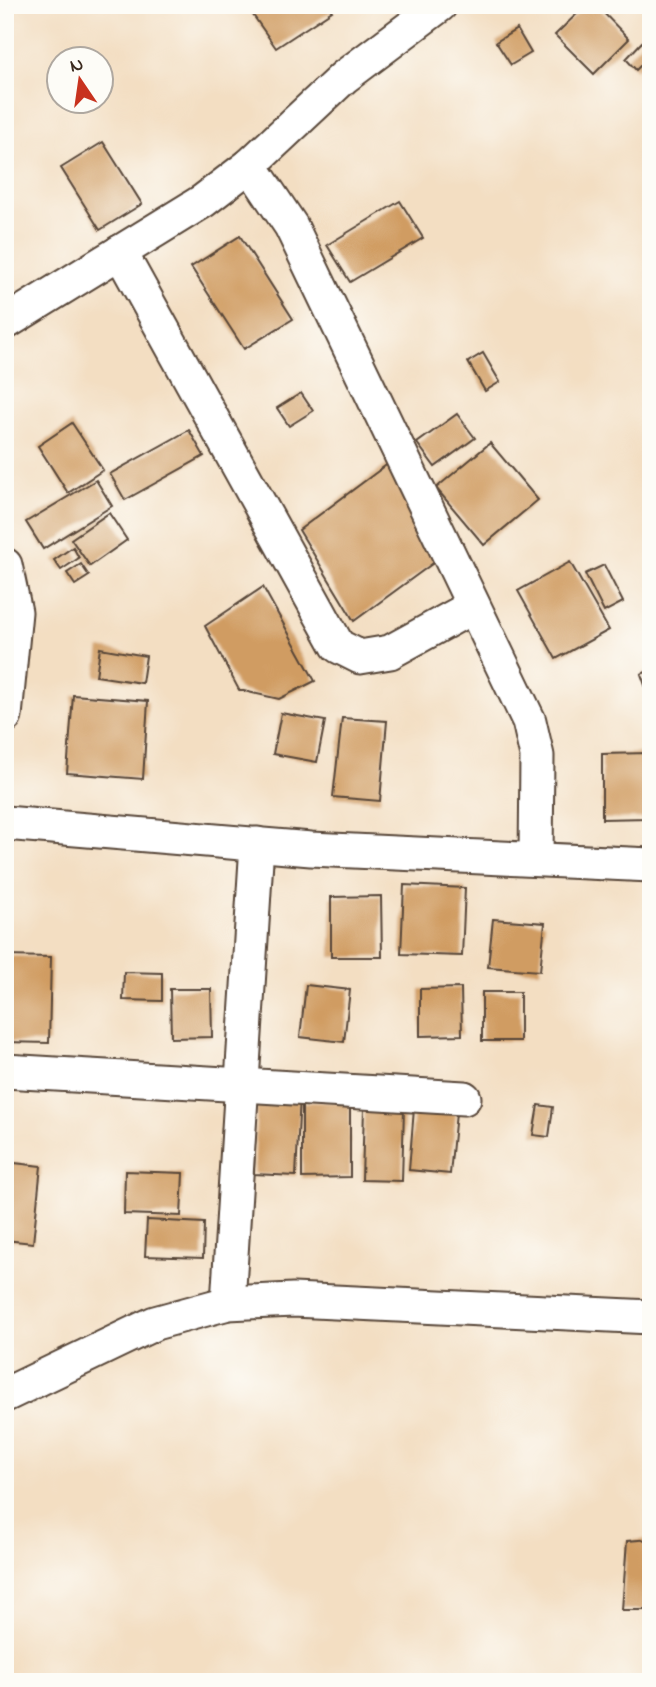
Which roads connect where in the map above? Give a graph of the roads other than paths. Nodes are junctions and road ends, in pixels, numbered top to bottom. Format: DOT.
graph roads {
  1 [pos="440,5"];
  2 [pos="250,165"];
  3 [pos="120,252"];
  4 [pos="5,323"];
  5 [pos="5,565"];
  6 [pos="472,607"];
  7 [pos="5,716"];
  8 [pos="5,822"];
  9 [pos="257,844"];
  10 [pos="536,859"];
  11 [pos="651,865"];
  12 [pos="5,1071"];
  13 [pos="242,1084"];
  14 [pos="464,1098"];
  15 [pos="229,1303"];
  16 [pos="651,1317"];
  17 [pos="5,1395"];
  1 -- 2 [label="street"];
  2 -- 3 [label="street"];
  2 -- 6 [label="street"];
  3 -- 4 [label="street"];
  3 -- 6 [label="street"];
  5 -- 7 [label="street"];
  6 -- 10 [label="street"];
  8 -- 9 [label="street"];
  9 -- 10 [label="street"];
  9 -- 13 [label="street"];
  10 -- 11 [label="street"];
  12 -- 13 [label="street"];
  13 -- 14 [label="street"];
  13 -- 15 [label="street"];
  15 -- 16 [label="street"];
  15 -- 17 [label="street"];
}
